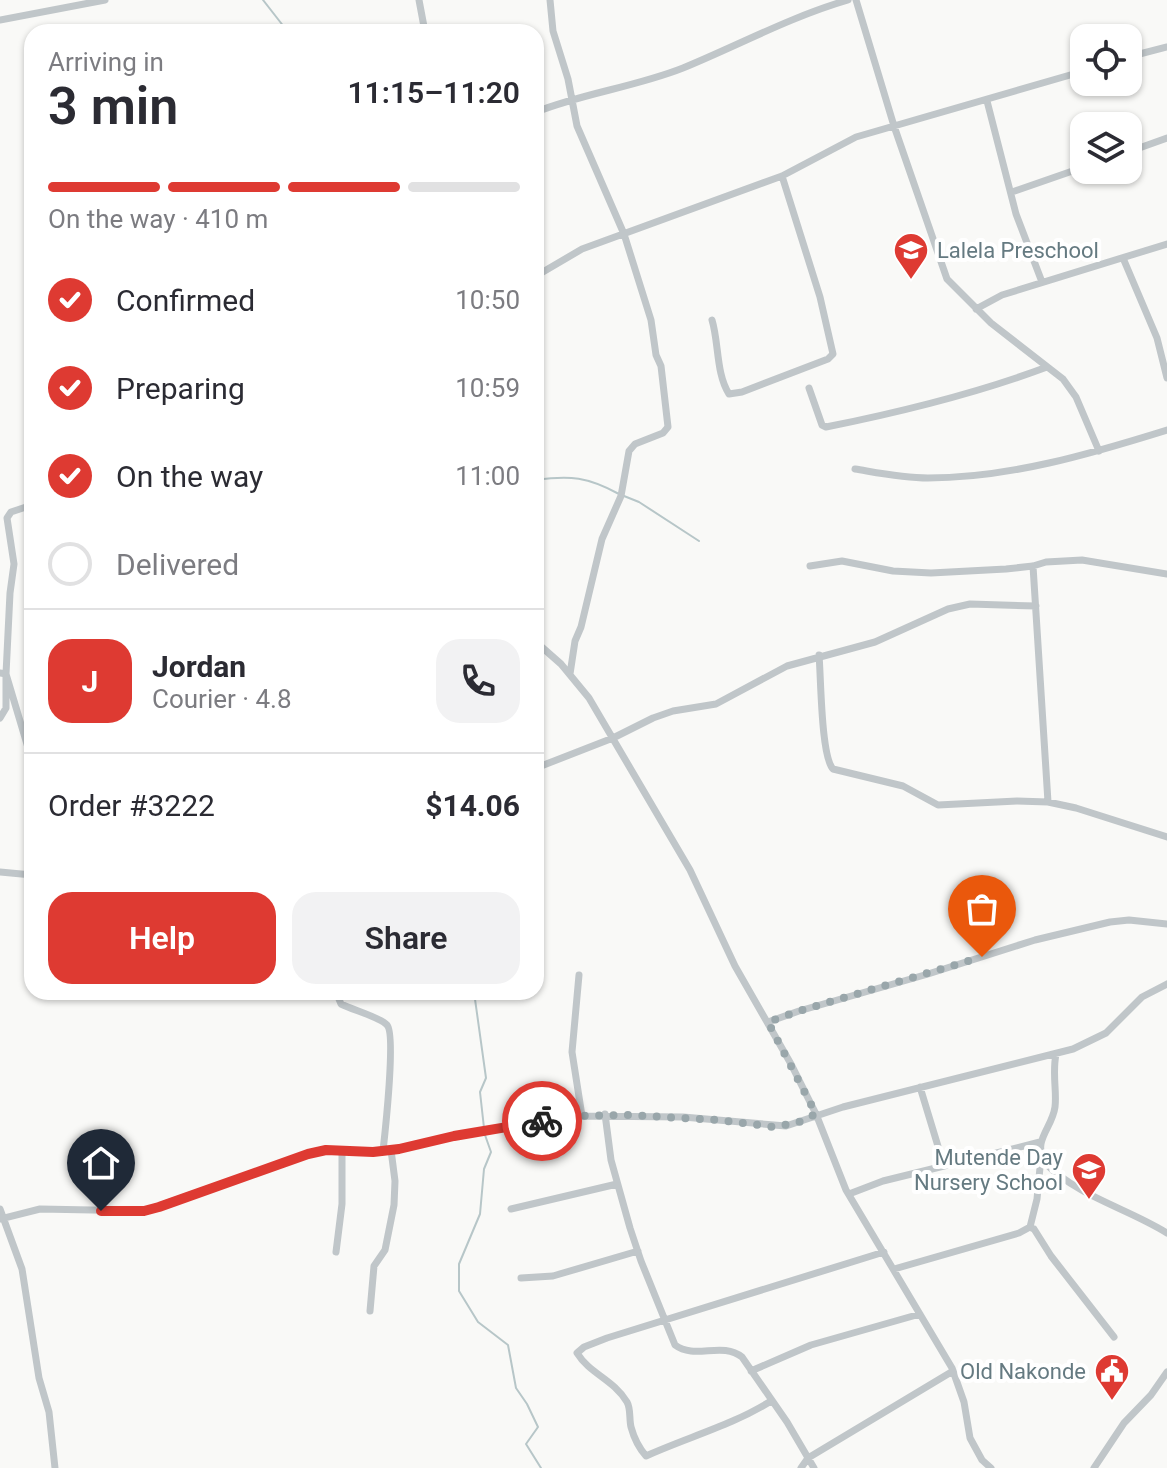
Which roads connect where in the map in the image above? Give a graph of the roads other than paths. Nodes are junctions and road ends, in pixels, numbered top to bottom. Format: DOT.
graph roads {
  1 [pos="105,0"];
  2 [pos="419,0"];
  3 [pos="550,0"];
  4 [pos="848,0"];
  5 [pos="856,0"];
  6 [pos="0,20"];
  7 [pos="424,24"];
  8 [pos="1167,47"];
  9 [pos="1142,53"];
  10 [pos="1070,75"];
  11 [pos="571,99"];
  12 [pos="987,101"];
  13 [pos="544,109"];
  14 [pos="894,126"];
  15 [pos="1167,138"];
  16 [pos="1142,147"];
  17 [pos="1070,172"];
  18 [pos="782,176"];
  19 [pos="1012,192"];
  20 [pos="624,234"];
  21 [pos="1167,244"];
  22 [pos="1123,258"];
  23 [pos="544,271"];
  24 [pos="1042,282"];
  25 [pos="976,309"];
  26 [pos="712,320"];
  27 [pos="1167,334"];
  28 [pos="1157,338"];
  29 [pos="1047,367"];
  30 [pos="1167,378"];
  31 [pos="809,388"];
  32 [pos="1167,430"];
  33 [pos="1099,451"];
  34 [pos="855,469"];
  35 [pos="24,508"];
  36 [pos="810,566"];
  37 [pos="1033,566"];
  38 [pos="1167,574"];
  39 [pos="1036,606"];
  40 [pos="544,650"];
  41 [pos="819,655"];
  42 [pos="3,674"];
  43 [pos="570,675"];
  44 [pos="0,718"];
  45 [pos="24,737"];
  46 [pos="613,738"];
  47 [pos="544,765"];
  48 [pos="1048,802"];
  49 [pos="1167,837"];
  50 [pos="0,872"];
  51 [pos="24,874"];
  52 [pos="1167,924"];
  53 [pos="579,975"];
  54 [pos="1167,984"];
  55 [pos="339,1000"];
  56 [pos="768,1022"];
  57 [pos="1056,1054"];
  58 [pos="920,1087"];
  59 [pos="605,1114"];
  60 [pos="816,1114"];
  61 [pos="582,1116"];
  62 [pos="1040,1142"];
  63 [pos="342,1151"];
  64 [pos="387,1151"];
  65 [pos="1041,1156"];
  66 [pos="944,1166"];
  67 [pos="617,1184"];
  68 [pos="849,1194"];
  69 [pos="511,1209"];
  70 [pos="1,1215"];
  71 [pos="1030,1227"];
  72 [pos="1167,1233"];
  73 [pos="638,1251"];
  74 [pos="336,1252"];
  75 [pos="884,1252"];
  76 [pos="894,1269"];
  77 [pos="521,1278"];
  78 [pos="370,1311"];
  79 [pos="920,1314"];
  80 [pos="665,1321"];
  81 [pos="1114,1337"];
  82 [pos="751,1371"];
  83 [pos="953,1371"];
  84 [pos="1167,1372"];
  85 [pos="771,1401"];
  86 [pos="808,1458"];
  87 [pos="55,1468"];
  88 [pos="801,1468"];
  89 [pos="814,1468"];
  90 [pos="991,1468"];
  91 [pos="1094,1468"];
  1 -- 6 [label="street"];
  2 -- 7 [label="street"];
  3 -- 11 [label="street"];
  4 -- 11 [label="street"];
  5 -- 14 [label="street"];
  8 -- 9 [label="street"];
  10 -- 12 [label="street"];
  11 -- 13 [label="street"];
  11 -- 20 [label="street"];
  12 -- 14 [label="street"];
  12 -- 19 [label="street"];
  14 -- 18 [label="street"];
  14 -- 25 [label="street"];
  15 -- 16 [label="street"];
  17 -- 19 [label="street"];
  18 -- 20 [label="street"];
  18 -- 26 [label="street"];
  19 -- 24 [label="street"];
  20 -- 23 [label="street"];
  20 -- 43 [label="street"];
  21 -- 22 [label="street"];
  22 -- 24 [label="street"];
  22 -- 28 [label="street"];
  24 -- 25 [label="street"];
  25 -- 29 [label="street"];
  27 -- 28 [label="street"];
  28 -- 30 [label="street"];
  29 -- 31 [label="street"];
  29 -- 33 [label="street"];
  32 -- 33 [label="street"];
  33 -- 34 [label="street"];
  35 -- 42 [label="street"];
  36 -- 37 [label="street"];
  37 -- 38 [label="street"];
  37 -- 39 [label="street"];
  39 -- 41 [label="street"];
  39 -- 48 [label="street"];
  40 -- 43 [label="street"];
  41 -- 46 [label="street"];
  41 -- 48 [label="street"];
  42 -- 44 [label="street"];
  42 -- 45 [label="street"];
  43 -- 46 [label="street"];
  46 -- 47 [label="street"];
  46 -- 56 [label="street"];
  48 -- 49 [label="street"];
  50 -- 51 [label="street"];
  52 -- 56 [label="street"];
  53 -- 61 [label="street"];
  54 -- 57 [label="street"];
  55 -- 64 [label="street"];
  56 -- 60 [label="street"];
  57 -- 58 [label="street"];
  57 -- 62 [label="street"];
  58 -- 60 [label="street"];
  58 -- 66 [label="street"];
  59 -- 60 [label="street"];
  59 -- 61 [label="street"];
  59 -- 67 [label="street"];
  60 -- 68 [label="street"];
  61 -- 64 [label="street"];
  62 -- 65 [label="street"];
  62 -- 66 [label="street"];
  63 -- 64 [label="street"];
  63 -- 70 [label="street"];
  63 -- 74 [label="street"];
  64 -- 78 [label="street"];
  65 -- 71 [label="street"];
  65 -- 72 [label="street"];
  66 -- 68 [label="street"];
  67 -- 69 [label="street"];
  67 -- 73 [label="street"];
  68 -- 75 [label="street"];
  70 -- 87 [label="street"];
  71 -- 76 [label="street"];
  71 -- 81 [label="street"];
  73 -- 77 [label="street"];
  73 -- 80 [label="street"];
  75 -- 76 [label="street"];
  75 -- 80 [label="street"];
  76 -- 79 [label="street"];
  79 -- 82 [label="street"];
  79 -- 83 [label="street"];
  80 -- 82 [label="street"];
  80 -- 85 [label="street"];
  82 -- 85 [label="street"];
  83 -- 86 [label="street"];
  83 -- 90 [label="street"];
  84 -- 91 [label="street"];
  85 -- 86 [label="street"];
  86 -- 88 [label="street"];
  86 -- 89 [label="street"];
}
